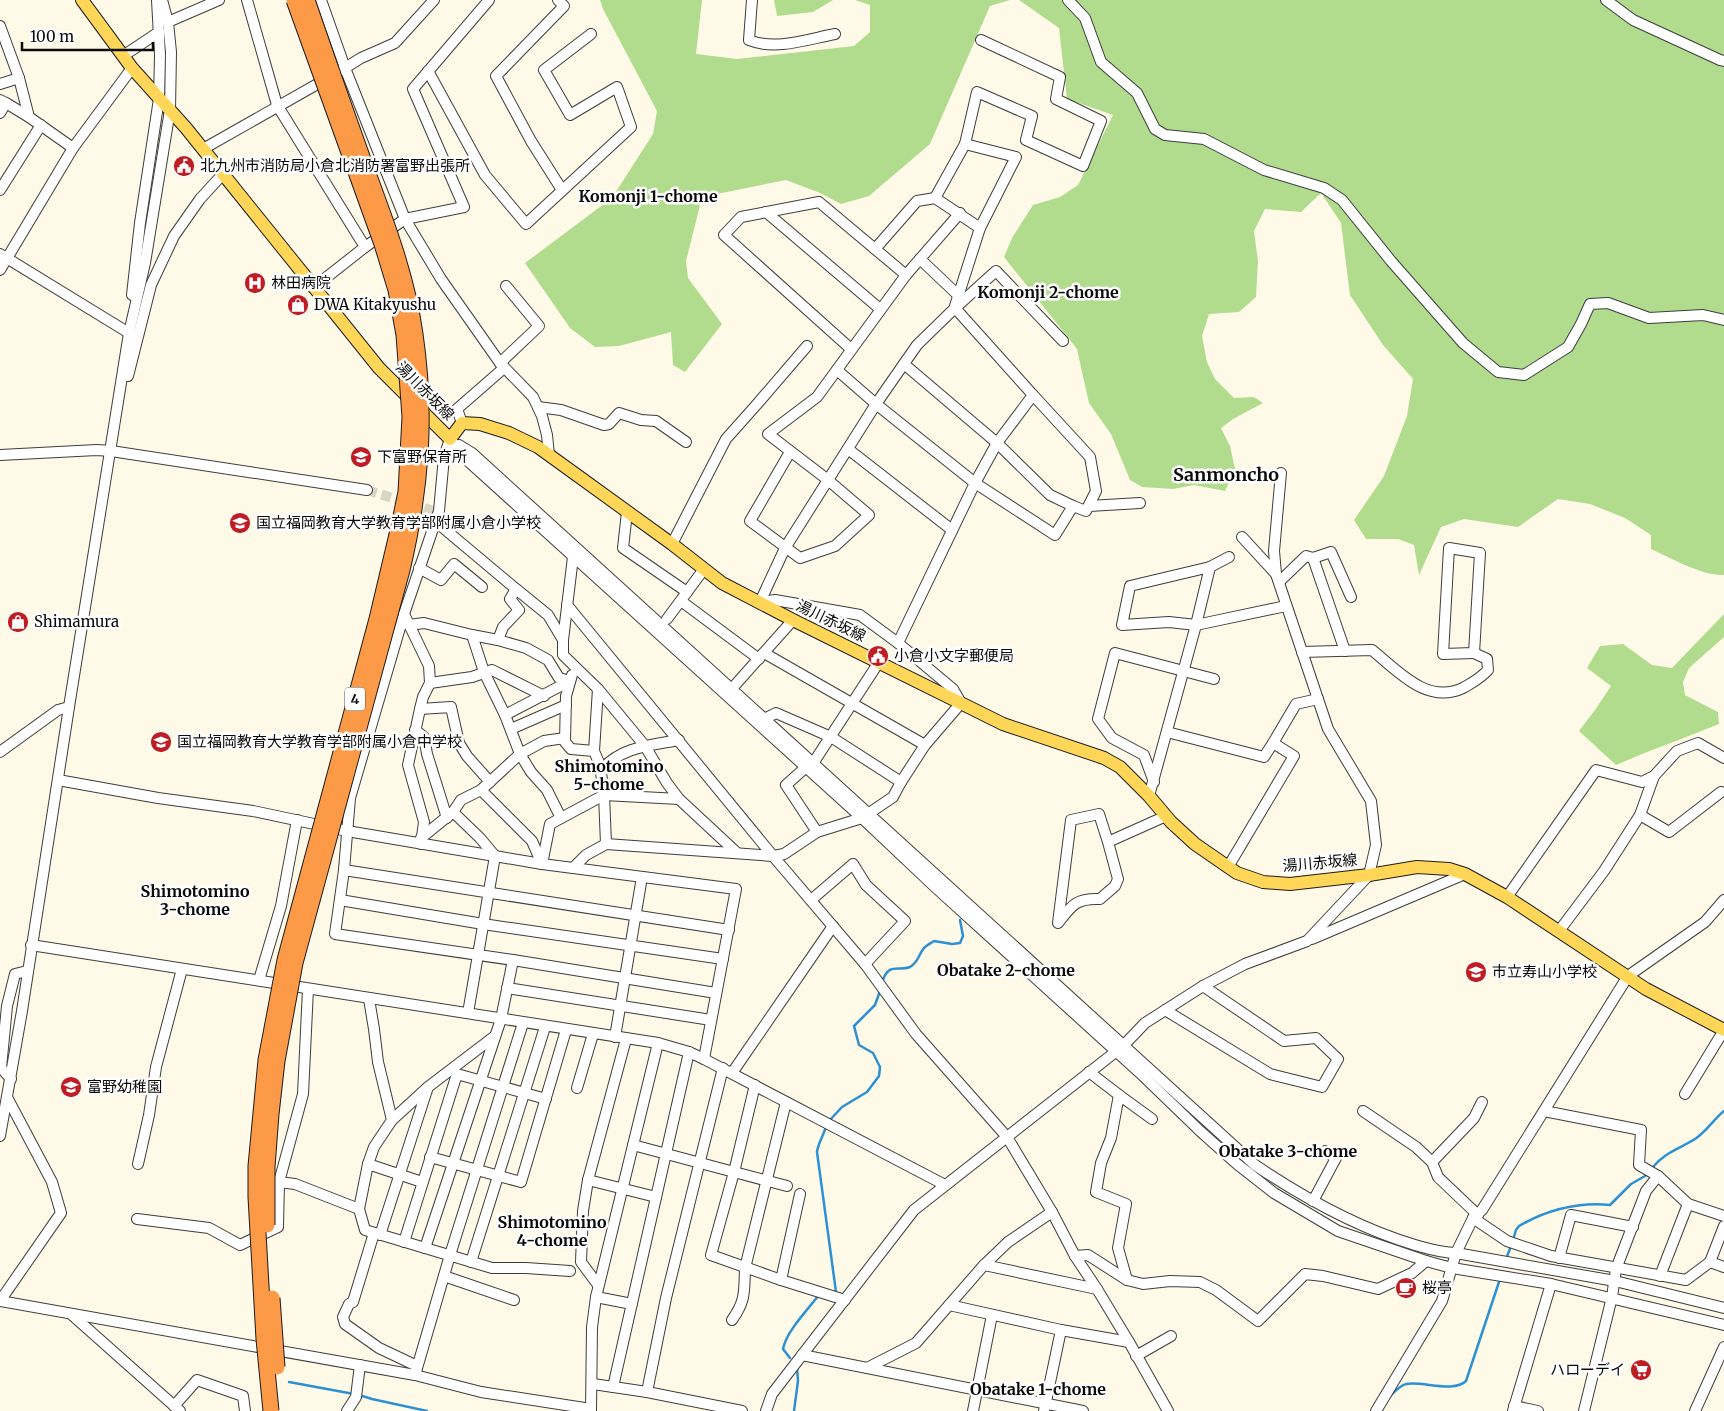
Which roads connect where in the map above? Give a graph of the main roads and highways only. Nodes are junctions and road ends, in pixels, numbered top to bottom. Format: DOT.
graph roads {
  1 [pos="82,0"];
  2 [pos="294,0"];
  3 [pos="307,0"];
  4 [pos="1724,1030"];
  5 [pos="271,1411"];
  6 [pos="280,1411"];
  1 -- 4 [label="main road, 湯川赤坂線"];
  2 -- 5 [label="highway, 4, bridge"];
  3 -- 6 [label="highway, 4, bridge"];
}
